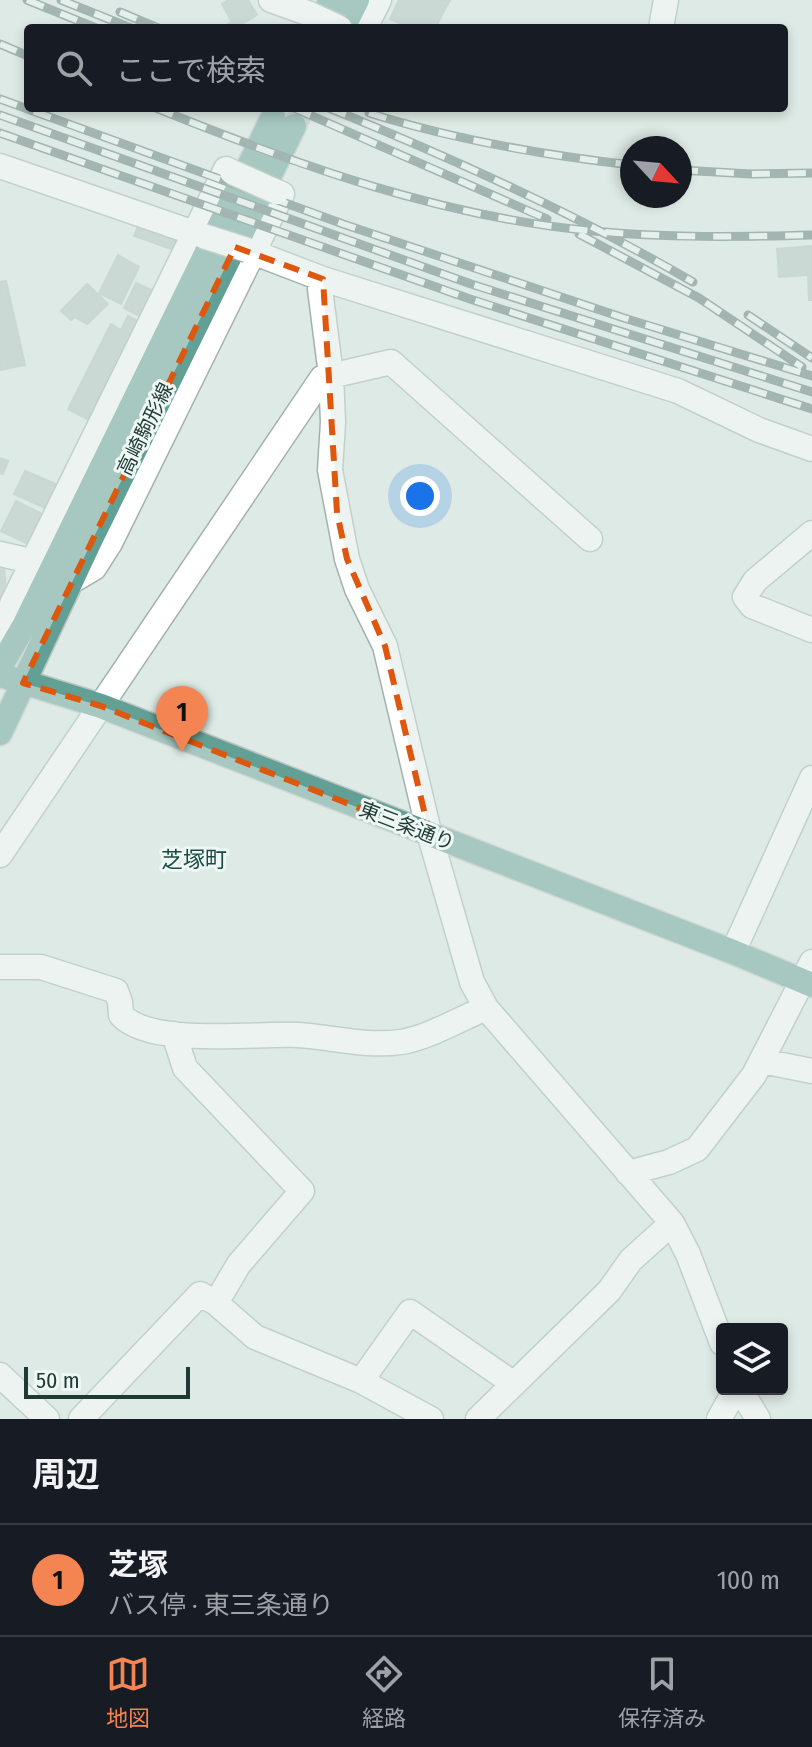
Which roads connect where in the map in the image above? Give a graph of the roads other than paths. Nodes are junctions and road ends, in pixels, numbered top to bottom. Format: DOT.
graph roads {
  1 [pos="271,0"];
  2 [pos="331,0"];
  3 [pos="357,0"];
  4 [pos="379,0"];
  5 [pos="666,0"];
  6 [pos="310,13"];
  7 [pos="333,24"];
  8 [pos="344,24"];
  9 [pos="372,24"];
  10 [pos="662,24"];
  11 [pos="284,122"];
  12 [pos="0,166"];
  13 [pos="197,235"];
  14 [pos="250,252"];
  15 [pos="323,279"];
  16 [pos="331,375"];
  17 [pos="812,449"];
  18 [pos="812,533"];
  19 [pos="590,539"];
  20 [pos="0,554"];
  21 [pos="53,569"];
  22 [pos="812,630"];
  23 [pos="0,656"];
  24 [pos="0,667"];
  25 [pos="0,675"];
  26 [pos="23,683"];
  27 [pos="101,706"];
  28 [pos="0,733"];
  29 [pos="812,778"];
  30 [pos="430,836"];
  31 [pos="0,855"];
  32 [pos="733,952"];
  33 [pos="0,967"];
  34 [pos="809,976"];
  35 [pos="486,1008"];
  36 [pos="174,1034"];
  37 [pos="762,1061"];
  38 [pos="812,1071"];
  39 [pos="628,1173"];
  40 [pos="672,1223"];
  41 [pos="216,1303"];
  42 [pos="716,1327"];
  43 [pos="0,1375"];
  44 [pos="361,1381"];
  45 [pos="514,1384"];
  46 [pos="734,1395"];
  47 [pos="742,1395"];
  48 [pos="47,1419"];
  49 [pos="81,1419"];
  50 [pos="431,1419"];
  51 [pos="478,1419"];
  52 [pos="719,1419"];
  53 [pos="758,1419"];
  1 -- 6 [label="street"];
  2 -- 6 [label="main road"];
  3 -- 8 [label="main road"];
  4 -- 9 [label="street"];
  5 -- 10 [label="street"];
  6 -- 7 [label="street, bridge"];
  11 -- 21 [label="main road, 高崎駒形線"];
  12 -- 13 [label="street"];
  13 -- 14 [label="street, bridge"];
  13 -- 14 [label="street, bridge"];
  13 -- 21 [label="street"];
  14 -- 15 [label="street"];
  14 -- 21 [label="street"];
  15 -- 16 [label="street"];
  15 -- 17 [label="street"];
  16 -- 19 [label="street"];
  16 -- 27 [label="street"];
  16 -- 30 [label="street"];
  18 -- 22 [label="street"];
  20 -- 21 [label="street"];
  21 -- 23 [label="street"];
  21 -- 24 [label="main road, 高崎駒形線"];
  21 -- 26 [label="main road, 高崎駒形線"];
  25 -- 26 [label="main road, 東三条通り"];
  26 -- 27 [label="main road, 東三条通り"];
  26 -- 28 [label="main road, 高崎駒形線"];
  27 -- 30 [label="main road, 東三条通り"];
  27 -- 31 [label="street"];
  29 -- 32 [label="street"];
  30 -- 32 [label="main road, 東三条通り"];
  30 -- 35 [label="street"];
  32 -- 34 [label="main road, 東三条通り"];
  33 -- 36 [label="street"];
  34 -- 37 [label="street"];
  35 -- 36 [label="street"];
  35 -- 39 [label="street"];
  36 -- 41 [label="street"];
  37 -- 38 [label="street"];
  37 -- 39 [label="street"];
  39 -- 40 [label="street"];
  40 -- 42 [label="street"];
  40 -- 45 [label="street"];
  41 -- 44 [label="street"];
  41 -- 49 [label="street"];
  43 -- 48 [label="street"];
  44 -- 45 [label="street"];
  44 -- 50 [label="street"];
  45 -- 51 [label="street"];
  46 -- 52 [label="street"];
  47 -- 53 [label="street"];
}
